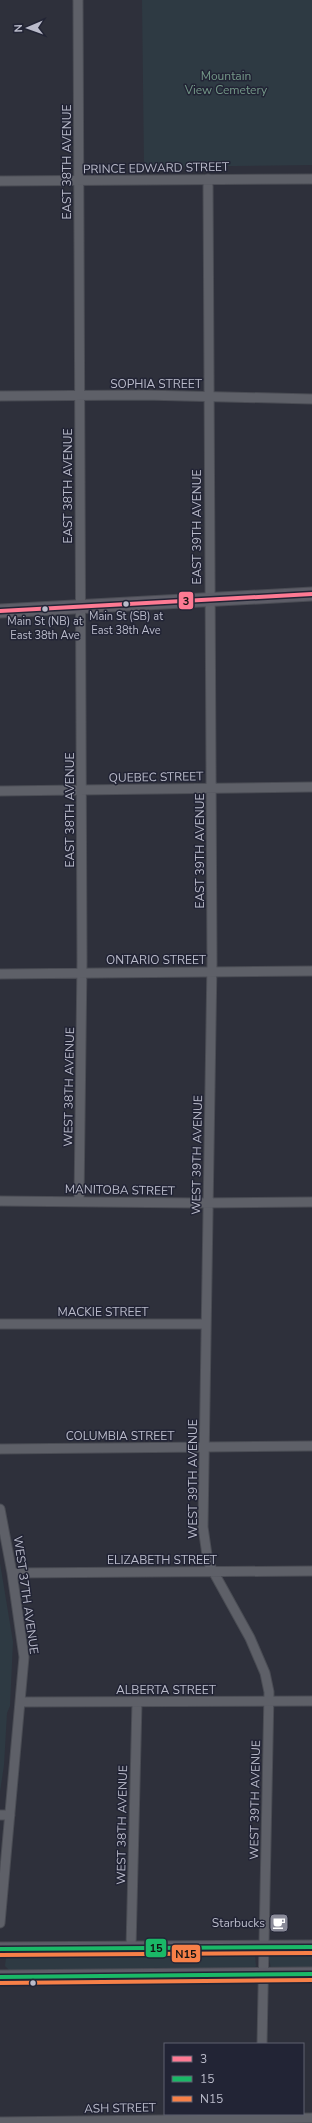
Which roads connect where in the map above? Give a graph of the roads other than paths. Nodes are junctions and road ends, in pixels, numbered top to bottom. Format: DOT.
graph roads {
  1 [pos="78,0"];
  2 [pos="208,179"];
  3 [pos="312,179"];
  4 [pos="79,180"];
  5 [pos="0,181"];
  6 [pos="0,396"];
  7 [pos="80,396"];
  8 [pos="209,396"];
  9 [pos="312,399"];
  10 [pos="312,594"];
  11 [pos="210,600"];
  12 [pos="81,607"];
  13 [pos="0,612"];
  14 [pos="312,788"];
  15 [pos="212,789"];
  16 [pos="82,790"];
  17 [pos="0,791"];
  18 [pos="312,971"];
  19 [pos="212,972"];
  20 [pos="82,973"];
  21 [pos="0,974"];
  22 [pos="0,1201"];
  23 [pos="79,1201"];
  24 [pos="312,1202"];
  25 [pos="208,1203"];
  26 [pos="0,1324"];
  27 [pos="206,1324"];
  28 [pos="312,1446"];
  29 [pos="0,1449"];
  30 [pos="203,1449"];
  31 [pos="0,1509"];
  32 [pos="312,1571"];
  33 [pos="213,1572"];
  34 [pos="12,1573"];
  35 [pos="269,1701"];
  36 [pos="312,1701"];
  37 [pos="20,1702"];
  38 [pos="137,1702"];
  39 [pos="0,1815"];
  40 [pos="10,1815"];
  41 [pos="0,1923"];
  42 [pos="312,1947"];
  43 [pos="131,1948"];
  44 [pos="264,1948"];
  45 [pos="0,1949"];
  46 [pos="264,1974"];
  47 [pos="312,1974"];
  48 [pos="0,1977"];
  49 [pos="262,2043"];
  50 [pos="261,2118"];
  51 [pos="312,2118"];
  52 [pos="0,2122"];
  1 -- 4 [label="street, EAST 38TH AVENUE"];
  2 -- 3 [label="street, PRINCE EDWARD STREET"];
  2 -- 4 [label="street, PRINCE EDWARD STREET"];
  2 -- 8 [label="street, EAST 39TH AVENUE"];
  4 -- 5 [label="street, PRINCE EDWARD STREET"];
  4 -- 7 [label="street, EAST 38TH AVENUE"];
  6 -- 7 [label="street, SOPHIA STREET"];
  7 -- 8 [label="street, SOPHIA STREET"];
  7 -- 12 [label="street, EAST 38TH AVENUE"];
  8 -- 9 [label="street, SOPHIA STREET"];
  8 -- 11 [label="street, EAST 39TH AVENUE"];
  10 -- 11 [label="main road"];
  11 -- 12 [label="main road"];
  11 -- 15 [label="street, EAST 39TH AVENUE"];
  12 -- 13 [label="main road"];
  12 -- 16 [label="street, EAST 38TH AVENUE"];
  14 -- 15 [label="street, QUEBEC STREET"];
  15 -- 16 [label="street, QUEBEC STREET"];
  15 -- 19 [label="street, EAST 39TH AVENUE"];
  16 -- 17 [label="street, QUEBEC STREET"];
  16 -- 20 [label="street, EAST 38TH AVENUE"];
  18 -- 19 [label="street, ONTARIO STREET"];
  19 -- 20 [label="street, ONTARIO STREET"];
  19 -- 25 [label="street, WEST 39TH AVENUE"];
  20 -- 21 [label="street, ONTARIO STREET"];
  20 -- 23 [label="street, WEST 38TH AVENUE"];
  22 -- 23 [label="street, MANITOBA STREET"];
  23 -- 25 [label="street, MANITOBA STREET"];
  24 -- 25 [label="street, MANITOBA STREET"];
  25 -- 27 [label="street, WEST 39TH AVENUE"];
  26 -- 27 [label="street, MACKIE STREET"];
  27 -- 30 [label="street, WEST 39TH AVENUE"];
  28 -- 30 [label="street, COLUMBIA STREET"];
  29 -- 30 [label="street, COLUMBIA STREET"];
  30 -- 33 [label="street, WEST 39TH AVENUE"];
  31 -- 34 [label="street, WEST 37TH AVENUE"];
  32 -- 33 [label="street, ELIZABETH STREET"];
  33 -- 34 [label="street, ELIZABETH STREET"];
  33 -- 35 [label="street, WEST 39TH AVENUE"];
  34 -- 37 [label="street, WEST 37TH AVENUE"];
  35 -- 36 [label="street, ALBERTA STREET"];
  35 -- 38 [label="street, ALBERTA STREET"];
  35 -- 44 [label="street, WEST 39TH AVENUE"];
  37 -- 38 [label="street, ALBERTA STREET"];
  37 -- 40 [label="street, WEST 37TH AVENUE"];
  38 -- 43 [label="street, WEST 38TH AVENUE"];
  39 -- 40 [label="street"];
  40 -- 41 [label="street, WEST 37TH AVENUE"];
  42 -- 44 [label="main road"];
  43 -- 44 [label="main road"];
  43 -- 45 [label="main road"];
  44 -- 46 [label="street, WEST 39TH AVENUE"];
  46 -- 47 [label="main road"];
  46 -- 48 [label="main road"];
  46 -- 49 [label="street, WEST 39TH AVENUE"];
  50 -- 51 [label="street, ASH STREET"];
  50 -- 52 [label="street, ASH STREET"];
}
